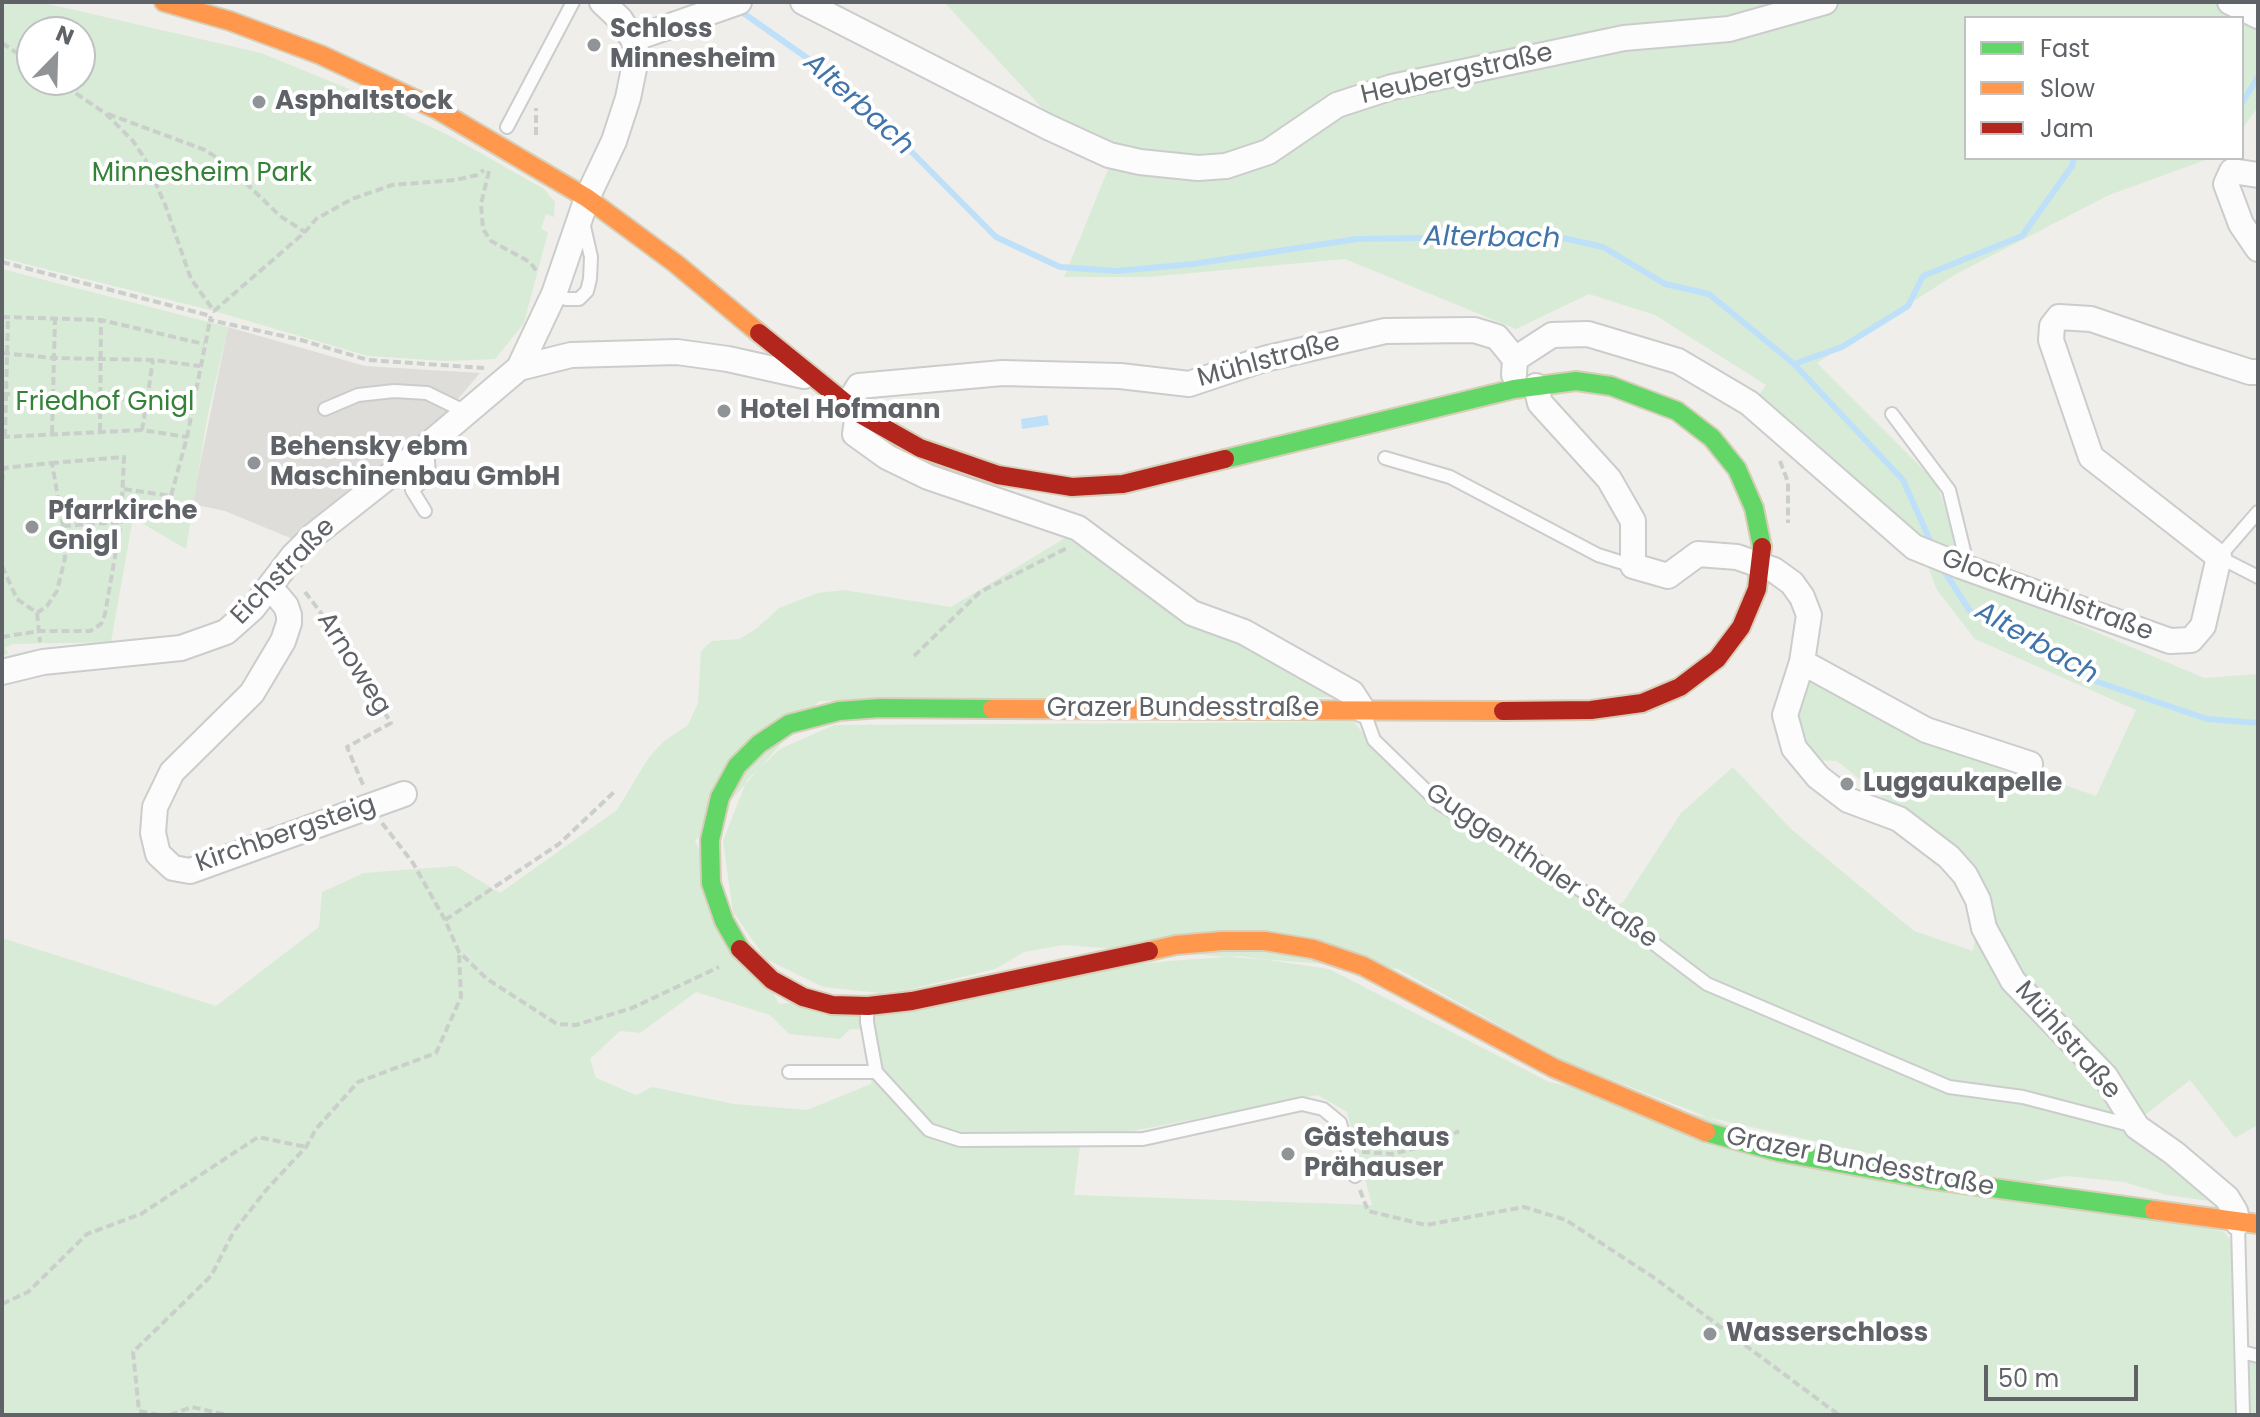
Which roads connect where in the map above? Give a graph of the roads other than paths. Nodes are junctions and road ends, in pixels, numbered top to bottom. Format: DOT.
graph roads {
  1 [pos="164,2"];
  2 [pos="573,2"];
  3 [pos="602,2"];
  4 [pos="738,2"];
  5 [pos="803,2"];
  6 [pos="1825,2"];
  7 [pos="2230,2"];
  8 [pos="2258,16"];
  9 [pos="633,39"];
  10 [pos="507,127"];
  11 [pos="2258,175"];
  12 [pos="584,206"];
  13 [pos="2258,249"];
  14 [pos="1515,359"];
  15 [pos="519,368"];
  16 [pos="2258,372"];
  17 [pos="812,377"];
  18 [pos="1525,388"];
  19 [pos="325,409"];
  20 [pos="853,409"];
  21 [pos="466,412"];
  22 [pos="1892,414"];
  23 [pos="427,446"];
  24 [pos="1385,458"];
  25 [pos="425,511"];
  26 [pos="2258,512"];
  27 [pos="2219,557"];
  28 [pos="1760,565"];
  29 [pos="1633,566"];
  30 [pos="1961,566"];
  31 [pos="2258,577"];
  32 [pos="270,587"];
  33 [pos="1802,662"];
  34 [pos="2,672"];
  35 [pos="1363,710"];
  36 [pos="2030,764"];
  37 [pos="404,794"];
  38 [pos="868,1006"];
  39 [pos="789,1072"];
  40 [pos="876,1072"];
  41 [pos="2137,1127"];
  42 [pos="1355,1176"];
  43 [pos="2248,1224"];
  44 [pos="2242,1352"];
  45 [pos="2258,1356"];
  46 [pos="2243,1415"];
  1 -- 12 [label="main road, Grazer Bundesstraße"];
  2 -- 10 [label="lane"];
  3 -- 9 [label="street"];
  4 -- 9 [label="street"];
  5 -- 6 [label="street, Heubergstraße"];
  7 -- 8 [label="street"];
  9 -- 12 [label="street"];
  11 -- 13 [label="street"];
  12 -- 15 [label="street, Eichstraße"];
  12 -- 17 [label="main road, Grazer Bundesstraße"];
  14 -- 18 [label="street"];
  14 -- 20 [label="street, Mühlstraße"];
  14 -- 30 [label="street, Glockmühlstraße"];
  15 -- 17 [label="street, Eichstraße"];
  15 -- 21 [label="street, Eichstraße"];
  16 -- 27 [label="street"];
  17 -- 20 [label="main road, Grazer Bundesstraße"];
  18 -- 20 [label="main road, Grazer Bundesstraße"];
  18 -- 28 [label="main road, Grazer Bundesstraße"];
  18 -- 29 [label="street"];
  19 -- 21 [label="lane"];
  20 -- 35 [label="street, Guggenthaler Straße"];
  21 -- 23 [label="street, Eichstraße"];
  22 -- 30 [label="lane"];
  23 -- 25 [label="lane"];
  23 -- 32 [label="street, Eichstraße"];
  24 -- 29 [label="lane"];
  26 -- 27 [label="lane"];
  27 -- 30 [label="street, Glockmühlstraße"];
  27 -- 31 [label="lane"];
  28 -- 29 [label="street, Mühlstraße"];
  28 -- 33 [label="street, Mühlstraße"];
  28 -- 35 [label="main road, Grazer Bundesstraße"];
  32 -- 34 [label="street, Eichstraße"];
  32 -- 37 [label="street, Kirchbergsteig"];
  33 -- 36 [label="street"];
  33 -- 41 [label="street, Mühlstraße"];
  35 -- 38 [label="main road, Grazer Bundesstraße"];
  35 -- 41 [label="lane, Guggenthaler Straße"];
  38 -- 40 [label="lane"];
  38 -- 43 [label="main road, Grazer Bundesstraße"];
  39 -- 40 [label="lane"];
  40 -- 42 [label="lane"];
  41 -- 43 [label="street, Guggenthaler Straße"];
  43 -- 44 [label="lane"];
  44 -- 45 [label="lane"];
  44 -- 46 [label="lane"];
}
